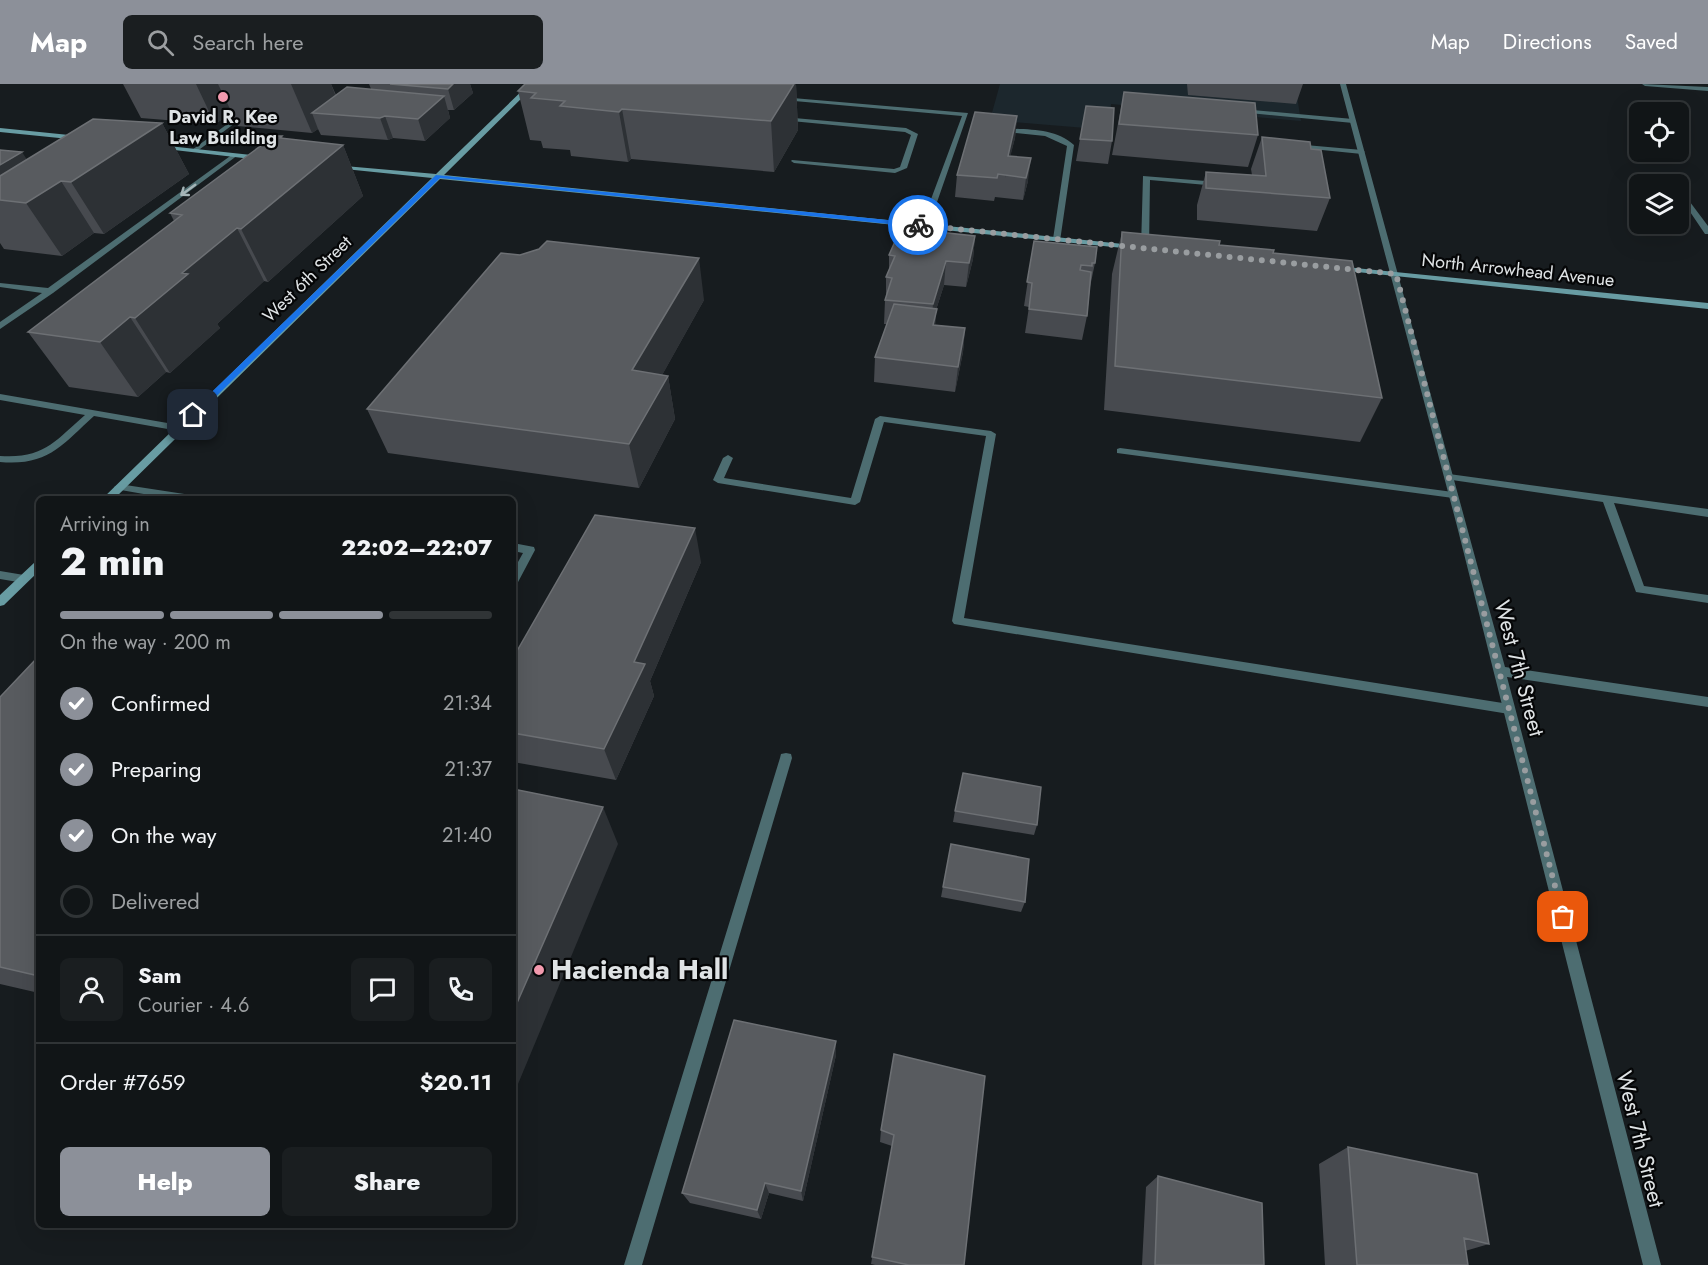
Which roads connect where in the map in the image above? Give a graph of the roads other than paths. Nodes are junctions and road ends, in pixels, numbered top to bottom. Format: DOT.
graph roads {
  1 [pos="533,84"];
  2 [pos="1343,84"];
  3 [pos="1645,84"];
  4 [pos="1708,89"];
  5 [pos="776,98"];
  6 [pos="1232,111"];
  7 [pos="247,112"];
  8 [pos="775,119"];
  9 [pos="1353,121"];
  10 [pos="988,129"];
  11 [pos="0,130"];
  12 [pos="90,139"];
  13 [pos="147,146"];
  14 [pos="1282,146"];
  15 [pos="194,150"];
  16 [pos="1362,152"];
  17 [pos="235,155"];
  18 [pos="271,159"];
  19 [pos="794,161"];
  20 [pos="330,165"];
  21 [pos="438,176"];
  22 [pos="1222,184"];
  23 [pos="1689,204"];
  24 [pos="926,226"];
  25 [pos="1708,232"];
  26 [pos="1057,239"];
  27 [pos="1144,248"];
  28 [pos="1156,249"];
  29 [pos="1327,267"];
  30 [pos="1396,274"];
  31 [pos="0,285"];
  32 [pos="50,291"];
  33 [pos="1708,306"];
  34 [pos="0,326"];
  35 [pos="0,397"];
  36 [pos="91,414"];
  37 [pos="179,428"];
  38 [pos="1120,451"];
  39 [pos="728,458"];
  40 [pos="0,459"];
  41 [pos="1449,477"];
  42 [pos="119,487"];
  43 [pos="1453,495"];
  44 [pos="110,496"];
  45 [pos="178,496"];
  46 [pos="1608,499"];
  47 [pos="1708,513"];
  48 [pos="516,548"];
  49 [pos="36,568"];
  50 [pos="0,575"];
  51 [pos="516,576"];
  52 [pos="24,579"];
  53 [pos="1708,598"];
  54 [pos="0,602"];
  55 [pos="1500,671"];
  56 [pos="1708,702"];
  57 [pos="1509,709"];
  58 [pos="786,758"];
  59 [pos="633,1265"];
  60 [pos="1652,1265"];
  1 -- 21 [label="street, West 6th Street"];
  2 -- 9 [label="street, West 7th Street"];
  3 -- 4 [label="street"];
  5 -- 24 [label="street"];
  6 -- 9 [label="street"];
  7 -- 15 [label="street"];
  8 -- 19 [label="street"];
  9 -- 16 [label="street, West 7th Street"];
  10 -- 26 [label="street"];
  11 -- 12 [label="street"];
  13 -- 15 [label="street"];
  14 -- 16 [label="street"];
  15 -- 17 [label="street"];
  16 -- 30 [label="street, West 7th Street"];
  17 -- 18 [label="street"];
  17 -- 32 [label="street, one-way"];
  20 -- 21 [label="street"];
  21 -- 24 [label="street"];
  21 -- 37 [label="street, West 6th Street"];
  22 -- 27 [label="street"];
  23 -- 25 [label="street"];
  24 -- 26 [label="street"];
  26 -- 27 [label="street"];
  27 -- 28 [label="street"];
  29 -- 30 [label="street, North Arrowhead Avenue"];
  30 -- 33 [label="street, North Arrowhead Avenue"];
  30 -- 41 [label="street, West 7th Street"];
  31 -- 32 [label="street"];
  32 -- 34 [label="street"];
  35 -- 36 [label="street"];
  36 -- 37 [label="street"];
  36 -- 40 [label="street"];
  37 -- 42 [label="street, West 6th Street"];
  38 -- 43 [label="street"];
  39 -- 57 [label="street"];
  41 -- 43 [label="street, West 7th Street"];
  41 -- 46 [label="street"];
  42 -- 44 [label="street, West 6th Street"];
  42 -- 45 [label="street"];
  43 -- 55 [label="street, West 7th Street"];
  46 -- 47 [label="street"];
  46 -- 53 [label="street"];
  48 -- 51 [label="street"];
  49 -- 52 [label="street"];
  50 -- 52 [label="street"];
  52 -- 54 [label="street"];
  55 -- 56 [label="street"];
  55 -- 57 [label="street, West 7th Street"];
  57 -- 60 [label="street, West 7th Street"];
  58 -- 59 [label="street"];
}
